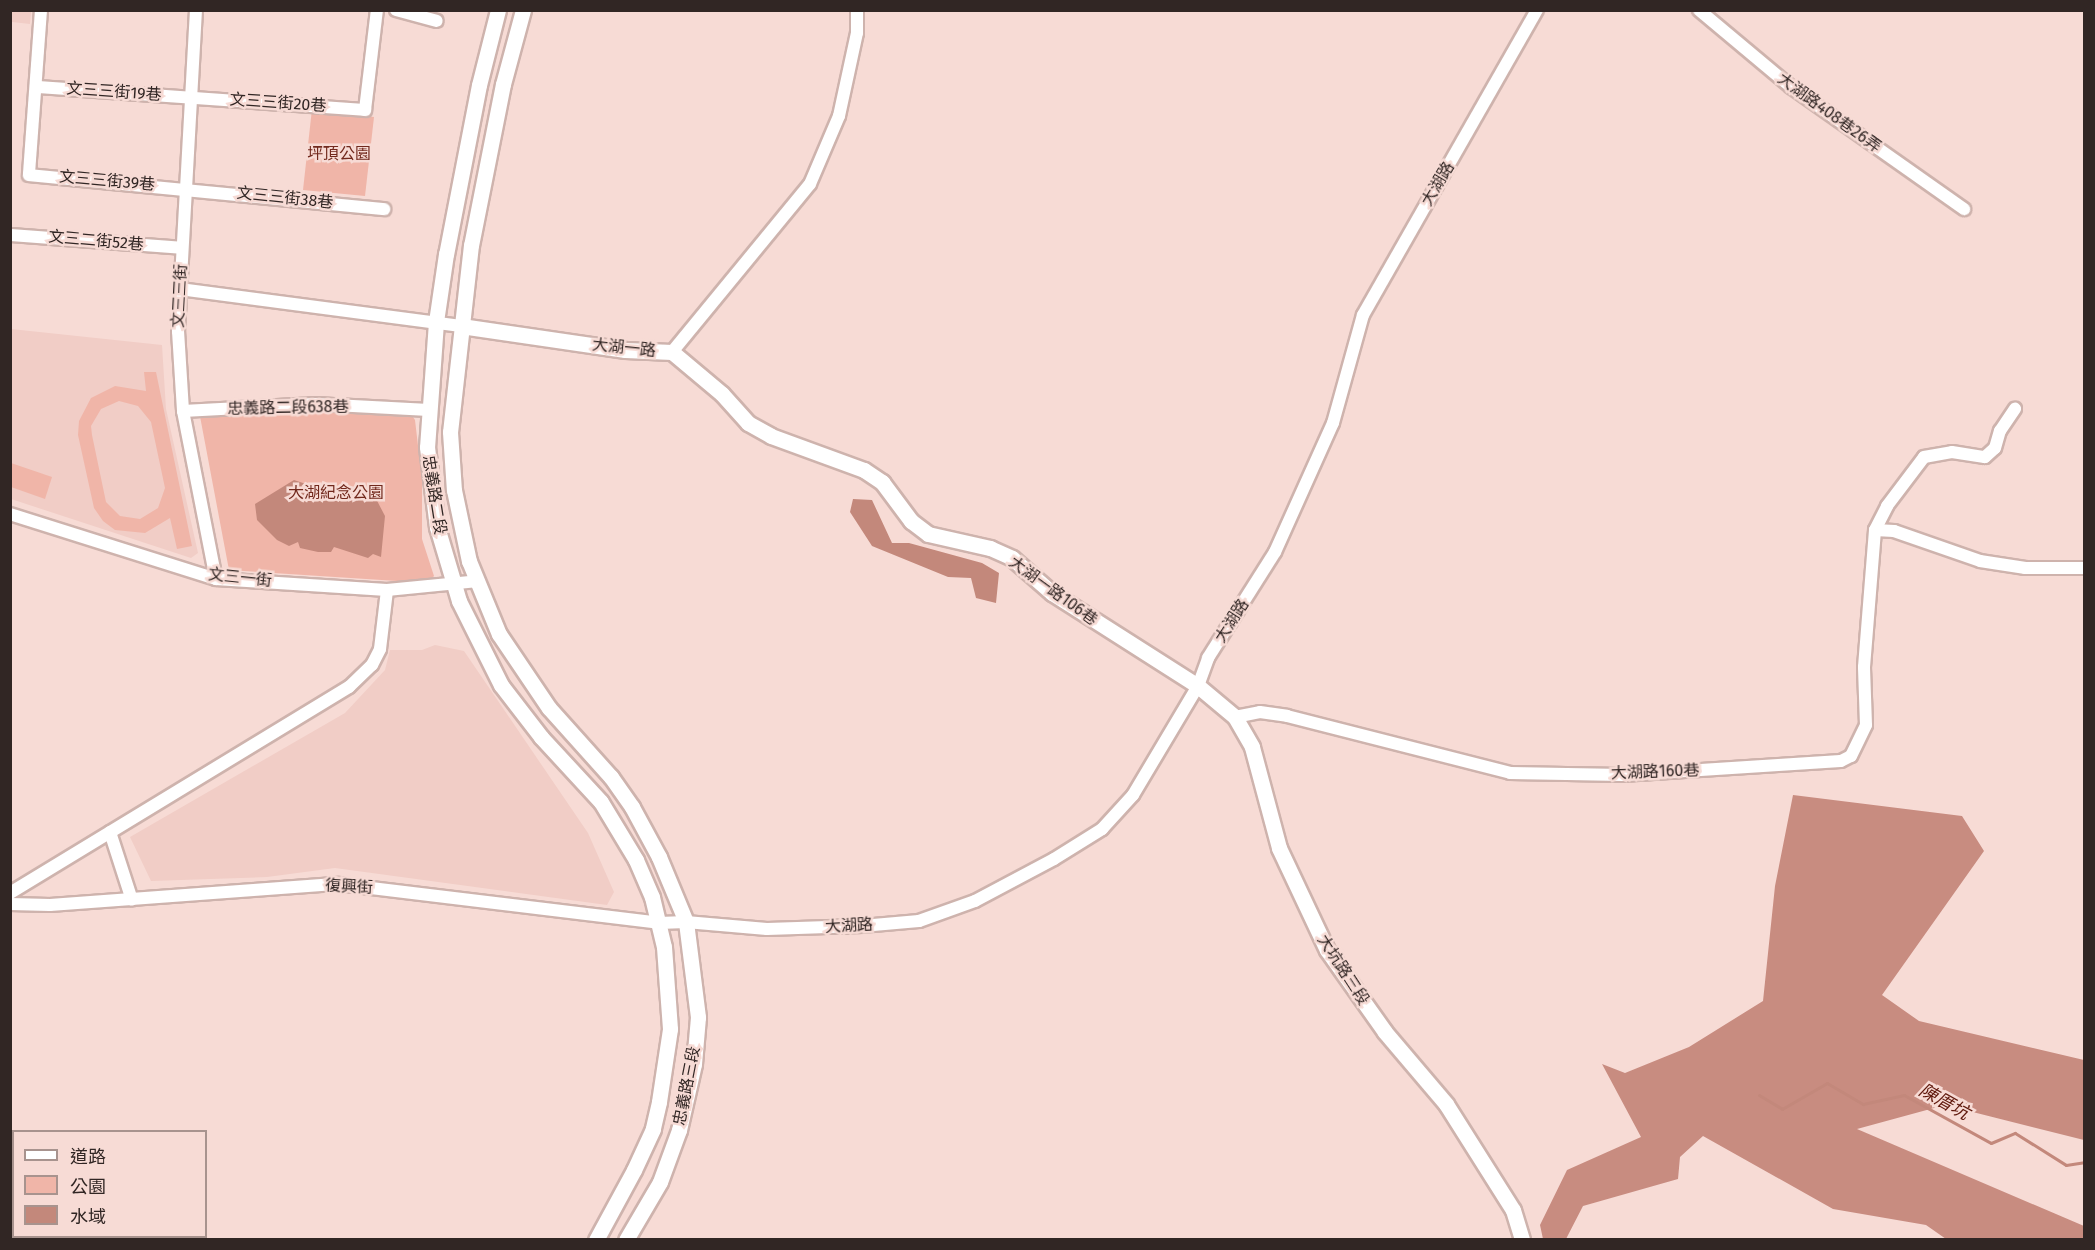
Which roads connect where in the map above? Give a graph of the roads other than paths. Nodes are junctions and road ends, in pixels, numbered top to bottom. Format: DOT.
graph roads {
  1 [pos="41,10"];
  2 [pos="196,10"];
  3 [pos="376,10"];
  4 [pos="396,10"];
  5 [pos="498,10"];
  6 [pos="524,10"];
  7 [pos="857,10"];
  8 [pos="1537,10"];
  9 [pos="1699,10"];
  10 [pos="437,21"];
  11 [pos="38,87"];
  12 [pos="191,97"];
  13 [pos="186,188"];
  14 [pos="1964,208"];
  15 [pos="384,210"];
  16 [pos="10,235"];
  17 [pos="182,249"];
  18 [pos="180,289"];
  19 [pos="436,322"];
  20 [pos="462,327"];
  21 [pos="672,352"];
  22 [pos="2015,409"];
  23 [pos="429,410"];
  24 [pos="183,411"];
  25 [pos="10,514"];
  26 [pos="1875,530"];
  27 [pos="2085,568"];
  28 [pos="216,579"];
  29 [pos="478,582"];
  30 [pos="455,586"];
  31 [pos="387,590"];
  32 [pos="1198,686"];
  33 [pos="1235,717"];
  34 [pos="110,832"];
  35 [pos="10,893"];
  36 [pos="132,900"];
  37 [pos="10,904"];
  38 [pos="686,922"];
  39 [pos="659,923"];
  40 [pos="596,1239"];
  41 [pos="626,1239"];
  42 [pos="1522,1239"];
  1 -- 11 [label="street"];
  2 -- 12 [label="street, 文三三街"];
  3 -- 12 [label="street, 文三三街20巷"];
  4 -- 10 [label="street"];
  5 -- 19 [label="street, 忠義路二段"];
  6 -- 20 [label="street, 忠義路二段"];
  7 -- 21 [label="street, 大湖一路"];
  8 -- 32 [label="street, 大湖路"];
  9 -- 14 [label="street, 大湖路408巷26弄"];
  11 -- 12 [label="street, 文三三街19巷"];
  11 -- 13 [label="street, 文三三街39巷"];
  12 -- 13 [label="street, 文三三街"];
  13 -- 15 [label="street, 文三三街38巷"];
  13 -- 17 [label="street, 文三三街"];
  16 -- 17 [label="street, 文三二街52巷"];
  17 -- 18 [label="street, 文三三街"];
  18 -- 19 [label="street, 大湖一路"];
  18 -- 24 [label="street, 文三三街"];
  19 -- 20 [label="street, 大湖一路"];
  19 -- 23 [label="street, 忠義路二段"];
  20 -- 21 [label="street, 大湖一路"];
  20 -- 29 [label="street, 忠義路二段"];
  21 -- 32 [label="street, 大湖一路106巷"];
  22 -- 26 [label="street"];
  23 -- 24 [label="street, 忠義路二段638巷"];
  23 -- 30 [label="street, 忠義路二段"];
  24 -- 28 [label="street, 文三三街"];
  25 -- 28 [label="street, 文三一街"];
  26 -- 27 [label="street"];
  26 -- 33 [label="street, 大湖路160巷"];
  28 -- 31 [label="street, 文三一街"];
  29 -- 30 [label="street, 文三一街"];
  29 -- 38 [label="street, 忠義路二段"];
  30 -- 31 [label="street, 文三一街"];
  30 -- 39 [label="street, 忠義路二段"];
  31 -- 34 [label="street"];
  32 -- 33 [label="street, 大坑路三段"];
  32 -- 38 [label="street, 大湖路"];
  33 -- 42 [label="street, 大坑路三段"];
  34 -- 35 [label="street"];
  34 -- 36 [label="street"];
  36 -- 37 [label="street, 復興街"];
  36 -- 39 [label="street, 復興街"];
  38 -- 39 [label="street, 復興街"];
  38 -- 41 [label="street, 忠義路三段"];
  39 -- 40 [label="street, 忠義路三段"];
}
